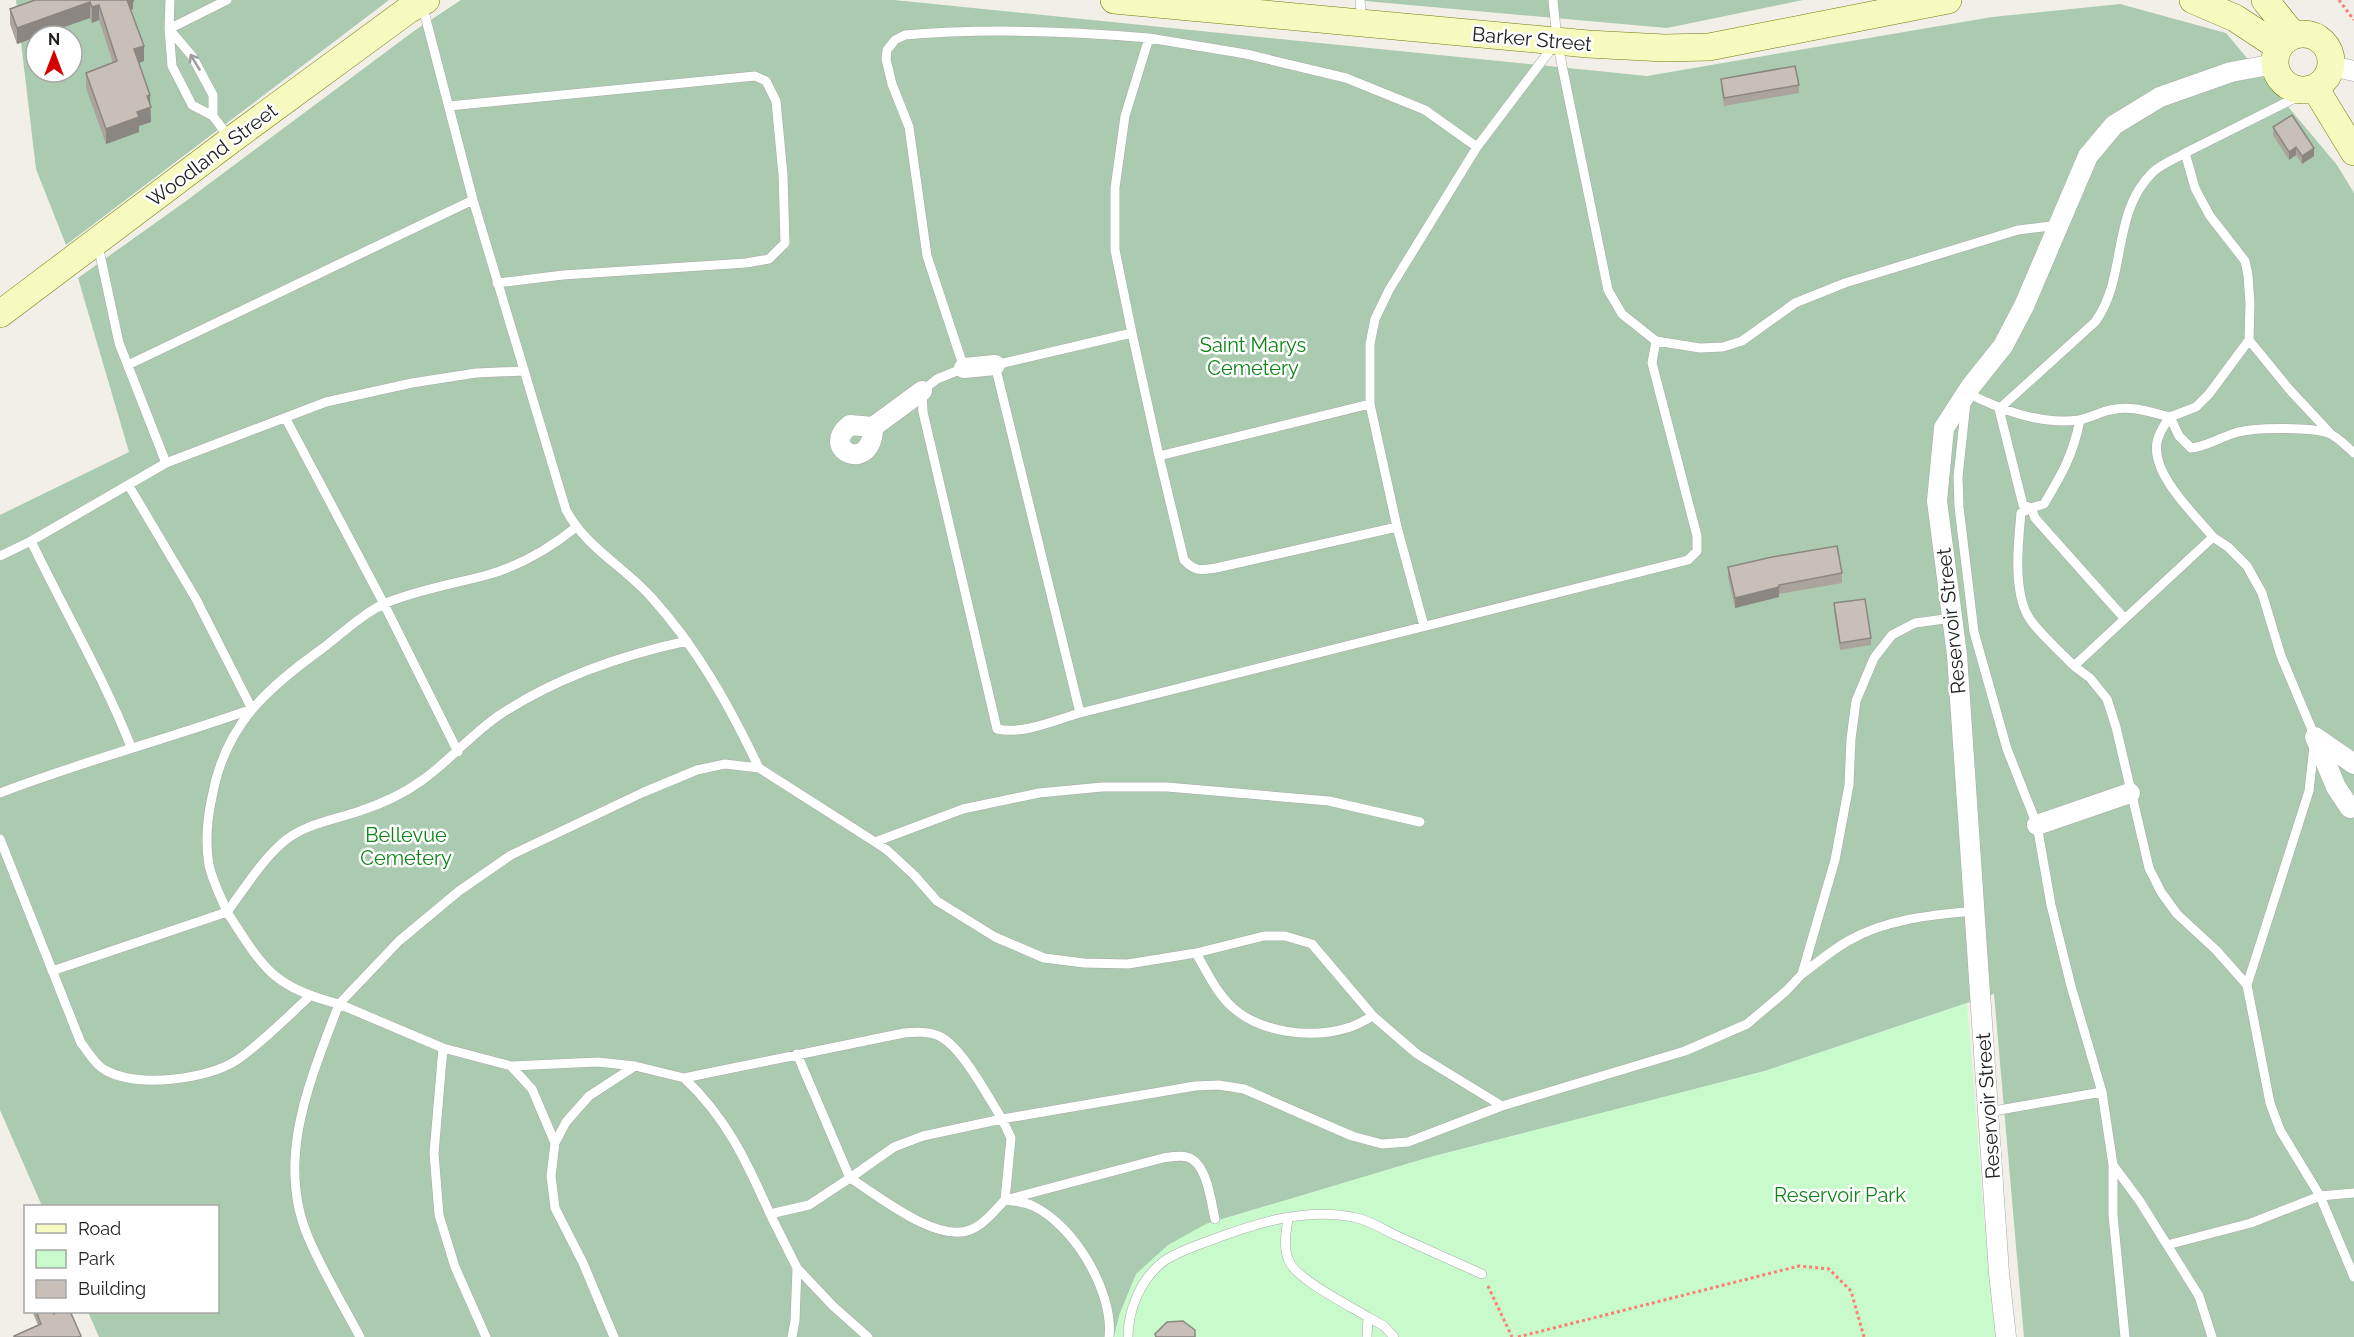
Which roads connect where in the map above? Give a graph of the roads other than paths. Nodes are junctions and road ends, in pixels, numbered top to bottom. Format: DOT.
graph roads {
  1 [pos="170,0"];
  2 [pos="227,0"];
  3 [pos="1114,0"];
  4 [pos="1552,0"];
  5 [pos="1948,0"];
  6 [pos="2193,0"];
  7 [pos="2265,0"];
  8 [pos="424,1"];
  9 [pos="1229,6"];
  10 [pos="1361,12"];
  11 [pos="169,29"];
  12 [pos="1149,38"];
  13 [pos="1557,41"];
  14 [pos="2283,49"];
  15 [pos="2343,68"];
  16 [pos="2306,89"];
  17 [pos="449,106"];
  18 [pos="213,116"];
  19 [pos="231,140"];
  20 [pos="1477,147"];
  21 [pos="2354,152"];
  22 [pos="2185,153"];
  23 [pos="473,200"];
  24 [pos="2059,225"];
  25 [pos="97,241"];
  26 [pos="497,283"];
  27 [pos="0,314"];
  28 [pos="1132,333"];
  29 [pos="2249,340"];
  30 [pos="1656,341"];
  31 [pos="128,365"];
  32 [pos="995,365"];
  33 [pos="964,368"];
  34 [pos="523,371"];
  35 [pos="922,391"];
  36 [pos="1967,393"];
  37 [pos="1370,404"];
  38 [pos="1999,409"];
  39 [pos="2170,417"];
  40 [pos="286,419"];
  41 [pos="2080,420"];
  42 [pos="873,427"];
  43 [pos="2330,433"];
  44 [pos="2354,453"];
  45 [pos="1159,456"];
  46 [pos="166,463"];
  47 [pos="129,486"];
  48 [pos="2031,508"];
  49 [pos="1397,527"];
  50 [pos="575,528"];
  51 [pos="2213,537"];
  52 [pos="31,541"];
  53 [pos="0,556"];
  54 [pos="384,604"];
  55 [pos="1952,618"];
  56 [pos="2124,618"];
  57 [pos="1424,626"];
  58 [pos="687,641"];
  59 [pos="2074,666"];
  60 [pos="252,709"];
  61 [pos="1080,713"];
  62 [pos="2315,738"];
  63 [pos="131,747"];
  64 [pos="458,752"];
  65 [pos="2354,764"];
  66 [pos="759,768"];
  67 [pos="0,793"];
  68 [pos="2130,793"];
  69 [pos="2353,809"];
  70 [pos="1420,822"];
  71 [pos="2037,825"];
  72 [pos="0,839"];
  73 [pos="875,842"];
  74 [pos="1974,911"];
  75 [pos="227,912"];
  76 [pos="1196,953"];
  77 [pos="52,971"];
  78 [pos="1803,974"];
  79 [pos="2247,986"];
  80 [pos="310,996"];
  81 [pos="339,1004"];
  82 [pos="1373,1016"];
  83 [pos="443,1048"];
  84 [pos="797,1054"];
  85 [pos="511,1066"];
  86 [pos="635,1066"];
  87 [pos="684,1077"];
  88 [pos="2102,1092"];
  89 [pos="1502,1106"];
  90 [pos="1988,1112"];
  91 [pos="1002,1119"];
  92 [pos="555,1143"];
  93 [pos="2113,1165"];
  94 [pos="850,1178"];
  95 [pos="2354,1193"];
  96 [pos="2320,1196"];
  97 [pos="1005,1200"];
  98 [pos="770,1214"];
  99 [pos="1215,1219"];
  100 [pos="1288,1219"];
  101 [pos="2167,1245"];
  102 [pos="797,1268"];
  103 [pos="1482,1274"];
  104 [pos="2354,1277"];
  105 [pos="1368,1317"];
  106 [pos="360,1337"];
  107 [pos="486,1337"];
  108 [pos="614,1337"];
  109 [pos="792,1337"];
  110 [pos="868,1337"];
  111 [pos="1109,1337"];
  112 [pos="1128,1337"];
  113 [pos="1367,1337"];
  114 [pos="1394,1337"];
  115 [pos="2006,1337"];
  116 [pos="2125,1337"];
  117 [pos="2212,1337"];
  1 -- 11 [label="lane"];
  2 -- 11 [label="lane"];
  3 -- 9 [label="main road, Barker Street"];
  4 -- 13 [label="lane"];
  5 -- 13 [label="main road, Barker Street"];
  6 -- 14 [label="main road"];
  7 -- 14 [label="main road"];
  8 -- 17 [label="lane"];
  8 -- 19 [label="main road, Woodland Street"];
  9 -- 10 [label="main road, Barker Street"];
  10 -- 13 [label="main road, Barker Street"];
  18 -- 11 [label="lane, one-way"];
  11 -- 18 [label="lane"];
  12 -- 20 [label="lane"];
  12 -- 28 [label="lane"];
  12 -- 33 [label="lane"];
  13 -- 20 [label="lane"];
  13 -- 30 [label="lane"];
  14 -- 15 [label="main road"];
  14 -- 16 [label="main road"];
  14 -- 24 [label="street, Reservoir Street"];
  15 -- 16 [label="main road"];
  16 -- 21 [label="main road"];
  16 -- 22 [label="lane"];
  17 -- 23 [label="lane"];
  17 -- 26 [label="lane"];
  18 -- 19 [label="lane"];
  19 -- 25 [label="main road, Woodland Street"];
  20 -- 37 [label="lane"];
  22 -- 29 [label="lane"];
  22 -- 38 [label="lane"];
  23 -- 26 [label="lane"];
  23 -- 31 [label="lane"];
  24 -- 30 [label="lane"];
  24 -- 36 [label="street, Reservoir Street"];
  25 -- 27 [label="main road, Woodland Street"];
  25 -- 31 [label="lane"];
  26 -- 34 [label="lane"];
  28 -- 32 [label="lane"];
  28 -- 45 [label="lane"];
  29 -- 39 [label="lane"];
  29 -- 43 [label="lane"];
  30 -- 57 [label="lane"];
  31 -- 46 [label="lane"];
  32 -- 33 [label="street"];
  32 -- 61 [label="lane"];
  33 -- 35 [label="lane"];
  34 -- 40 [label="lane"];
  34 -- 50 [label="lane"];
  35 -- 42 [label="street"];
  35 -- 61 [label="lane"];
  36 -- 38 [label="lane"];
  36 -- 55 [label="street, Reservoir Street"];
  36 -- 71 [label="lane"];
  37 -- 45 [label="lane"];
  37 -- 49 [label="lane"];
  38 -- 41 [label="lane"];
  38 -- 48 [label="lane"];
  39 -- 41 [label="lane"];
  39 -- 43 [label="lane"];
  39 -- 51 [label="lane"];
  40 -- 46 [label="lane"];
  40 -- 54 [label="lane"];
  41 -- 48 [label="lane"];
  43 -- 44 [label="lane"];
  45 -- 49 [label="lane"];
  46 -- 47 [label="lane"];
  47 -- 52 [label="lane"];
  47 -- 60 [label="lane"];
  48 -- 56 [label="lane"];
  48 -- 59 [label="lane"];
  49 -- 57 [label="lane"];
  50 -- 54 [label="lane"];
  50 -- 58 [label="lane"];
  51 -- 56 [label="lane"];
  51 -- 62 [label="lane"];
  52 -- 53 [label="lane"];
  52 -- 63 [label="lane"];
  54 -- 60 [label="lane"];
  54 -- 64 [label="lane"];
  55 -- 74 [label="street, Reservoir Street"];
  55 -- 78 [label="lane"];
  56 -- 59 [label="lane"];
  57 -- 61 [label="lane"];
  58 -- 64 [label="lane"];
  58 -- 66 [label="lane"];
  59 -- 68 [label="lane"];
  60 -- 63 [label="lane"];
  60 -- 75 [label="lane"];
  62 -- 65 [label="street"];
  62 -- 69 [label="street"];
  62 -- 79 [label="lane"];
  63 -- 67 [label="lane"];
  64 -- 75 [label="lane"];
  66 -- 73 [label="lane"];
  66 -- 81 [label="lane"];
  68 -- 71 [label="street"];
  68 -- 79 [label="lane"];
  70 -- 73 [label="lane"];
  71 -- 88 [label="lane"];
  72 -- 77 [label="lane"];
  73 -- 76 [label="lane"];
  74 -- 78 [label="lane"];
  74 -- 90 [label="street, Reservoir Street"];
  75 -- 77 [label="lane"];
  75 -- 80 [label="lane"];
  76 -- 82 [label="lane"];
  76 -- 82 [label="lane"];
  77 -- 80 [label="lane"];
  78 -- 89 [label="lane"];
  79 -- 96 [label="lane"];
  80 -- 81 [label="lane"];
  81 -- 83 [label="lane"];
  81 -- 106 [label="lane"];
  82 -- 89 [label="lane"];
  83 -- 85 [label="lane"];
  83 -- 107 [label="lane"];
  84 -- 87 [label="lane"];
  84 -- 91 [label="lane"];
  84 -- 94 [label="lane"];
  85 -- 86 [label="lane"];
  85 -- 92 [label="lane"];
  86 -- 87 [label="lane"];
  86 -- 92 [label="lane"];
  87 -- 98 [label="lane"];
  88 -- 90 [label="lane"];
  88 -- 93 [label="lane"];
  89 -- 91 [label="lane"];
  90 -- 115 [label="street, Reservoir Street"];
  91 -- 94 [label="lane"];
  91 -- 97 [label="lane"];
  92 -- 108 [label="lane"];
  93 -- 101 [label="lane"];
  93 -- 116 [label="lane"];
  94 -- 97 [label="lane"];
  94 -- 98 [label="lane"];
  95 -- 96 [label="lane"];
  96 -- 101 [label="lane"];
  96 -- 104 [label="lane"];
  97 -- 99 [label="lane"];
  97 -- 111 [label="lane"];
  98 -- 102 [label="lane"];
  100 -- 103 [label="lane"];
  100 -- 105 [label="lane"];
  100 -- 112 [label="lane"];
  101 -- 117 [label="lane"];
  102 -- 109 [label="lane"];
  102 -- 110 [label="lane"];
  105 -- 113 [label="lane"];
  105 -- 114 [label="lane"];
}
